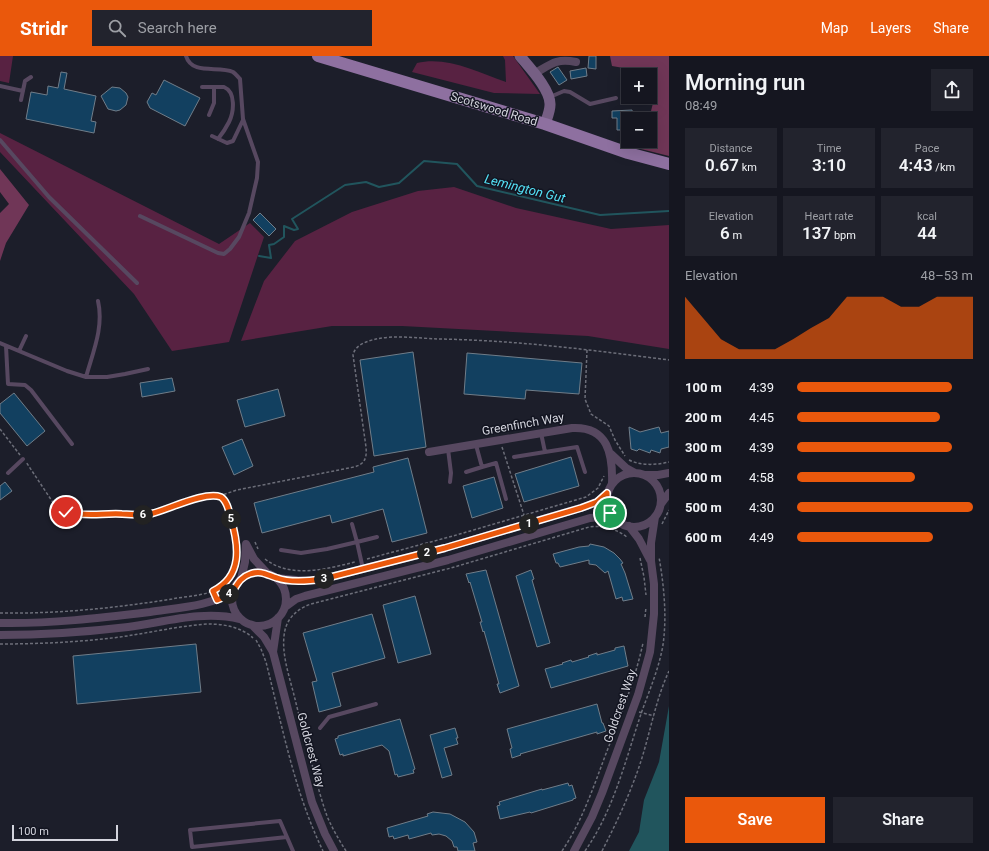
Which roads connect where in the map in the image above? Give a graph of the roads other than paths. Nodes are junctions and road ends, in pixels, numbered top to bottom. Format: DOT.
graph roads {
  1 [pos="186,56"];
  2 [pos="318,56"];
  3 [pos="520,56"];
  4 [pos="576,62"];
  5 [pos="534,74"];
  6 [pos="31,77"];
  7 [pos="0,86"];
  8 [pos="202,87"];
  9 [pos="214,87"];
  10 [pos="23,91"];
  11 [pos="549,98"];
  12 [pos="616,98"];
  13 [pos="21,100"];
  14 [pos="209,115"];
  15 [pos="243,119"];
  16 [pos="545,124"];
  17 [pos="212,136"];
  18 [pos="218,139"];
  19 [pos="0,140"];
  20 [pos="669,164"];
  21 [pos="140,216"];
  22 [pos="137,283"];
  23 [pos="98,300"];
  24 [pos="26,336"];
  25 [pos="0,343"];
  26 [pos="6,346"];
  27 [pos="19,351"];
  28 [pos="148,369"];
  29 [pos="86,377"];
  30 [pos="541,433"];
  31 [pos="72,444"];
  32 [pos="476,444"];
  33 [pos="448,449"];
  34 [pos="429,452"];
  35 [pos="545,452"];
  36 [pos="611,454"];
  37 [pos="514,457"];
  38 [pos="24,459"];
  39 [pos="482,467"];
  40 [pos="466,472"];
  41 [pos="585,472"];
  42 [pos="669,472"];
  43 [pos="8,473"];
  44 [pos="635,473"];
  45 [pos="645,475"];
  46 [pos="450,482"];
  47 [pos="612,484"];
  48 [pos="607,493"];
  49 [pos="669,493"];
  50 [pos="506,500"];
  51 [pos="661,504"];
  52 [pos="655,517"];
  53 [pos="616,521"];
  54 [pos="352,524"];
  55 [pos="629,526"];
  56 [pos="377,537"];
  57 [pos="356,542"];
  58 [pos="281,550"];
  59 [pos="651,560"];
  60 [pos="363,569"];
  61 [pos="266,573"];
  62 [pos="276,578"];
  63 [pos="241,579"];
  64 [pos="233,591"];
  65 [pos="285,607"];
  66 [pos="240,618"];
  67 [pos="278,618"];
  68 [pos="0,622"];
  69 [pos="252,625"];
  70 [pos="0,635"];
  71 [pos="273,652"];
  72 [pos="376,704"];
  73 [pos="320,728"];
  74 [pos="287,837"];
  75 [pos="192,849"];
  76 [pos="293,851"];
  77 [pos="334,851"];
  78 [pos="574,851"];
  1 -- 15 [label="lane"];
  2 -- 16 [label="main road, Scotswood Road"];
  3 -- 5 [label="street"];
  4 -- 5 [label="street"];
  5 -- 11 [label="street"];
  6 -- 10 [label="lane"];
  7 -- 10 [label="lane"];
  8 -- 9 [label="lane"];
  9 -- 14 [label="lane"];
  9 -- 18 [label="lane"];
  10 -- 13 [label="lane"];
  11 -- 12 [label="lane"];
  11 -- 16 [label="street"];
  15 -- 18 [label="lane"];
  15 -- 21 [label="lane"];
  16 -- 20 [label="main road, Scotswood Road"];
  17 -- 18 [label="lane"];
  19 -- 22 [label="lane"];
  23 -- 29 [label="lane"];
  24 -- 27 [label="lane"];
  25 -- 26 [label="lane"];
  26 -- 27 [label="lane"];
  26 -- 31 [label="lane"];
  27 -- 29 [label="lane"];
  28 -- 29 [label="lane"];
  30 -- 32 [label="street, Greenfinch Way"];
  30 -- 35 [label="lane"];
  30 -- 36 [label="street, Greenfinch Way"];
  32 -- 33 [label="street, Greenfinch Way"];
  32 -- 39 [label="lane"];
  33 -- 34 [label="street, Greenfinch Way"];
  33 -- 46 [label="lane"];
  35 -- 37 [label="lane"];
  35 -- 41 [label="lane"];
  36 -- 44 [label="street, Greenfinch Way"];
  36 -- 47 [label="street"];
  38 -- 43 [label="lane"];
  39 -- 40 [label="lane"];
  39 -- 50 [label="lane"];
  42 -- 45 [label="street"];
  44 -- 45 [label="street"];
  44 -- 47 [label="street"];
  45 -- 51 [label="street"];
  47 -- 48 [label="street"];
  48 -- 53 [label="street"];
  48 -- 60 [label="street"];
  49 -- 51 [label="street"];
  51 -- 52 [label="street"];
  52 -- 55 [label="street"];
  52 -- 59 [label="street, Goldcrest Way"];
  53 -- 55 [label="street"];
  53 -- 65 [label="street"];
  54 -- 57 [label="lane"];
  55 -- 59 [label="street"];
  56 -- 57 [label="lane"];
  57 -- 58 [label="lane"];
  57 -- 60 [label="lane"];
  59 -- 78 [label="street, Goldcrest Way"];
  60 -- 62 [label="street"];
  61 -- 62 [label="street"];
  61 -- 63 [label="street"];
  61 -- 63 [label="street"];
  62 -- 65 [label="street"];
  63 -- 64 [label="street"];
  64 -- 66 [label="street"];
  64 -- 68 [label="street"];
  65 -- 67 [label="street"];
  66 -- 69 [label="street"];
  66 -- 70 [label="street"];
  67 -- 69 [label="street"];
  67 -- 71 [label="street"];
  69 -- 71 [label="street"];
  71 -- 77 [label="street, Goldcrest Way"];
  72 -- 73 [label="lane"];
  74 -- 75 [label="lane"];
  74 -- 75 [label="lane"];
  74 -- 76 [label="lane"];
}
